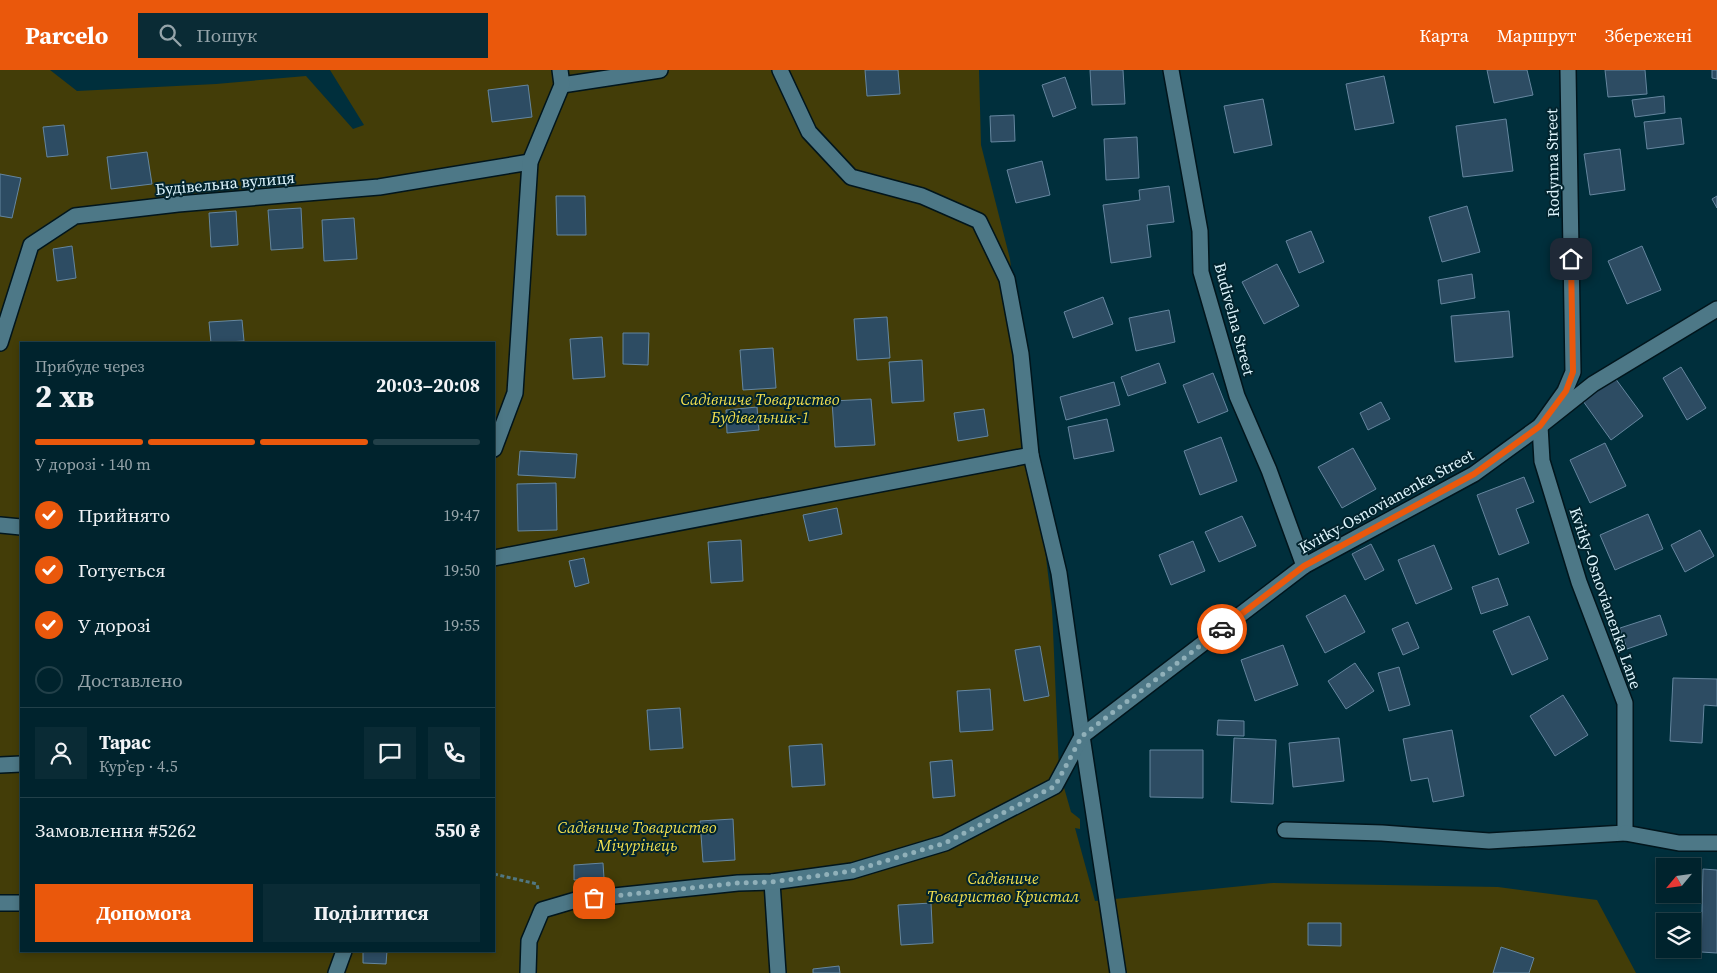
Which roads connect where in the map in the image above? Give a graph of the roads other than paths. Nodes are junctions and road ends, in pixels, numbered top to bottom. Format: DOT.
graph roads {
  1 [pos="560,70"];
  2 [pos="660,70"];
  3 [pos="780,70"];
  4 [pos="1171,70"];
  5 [pos="1568,70"];
  6 [pos="562,85"];
  7 [pos="530,162"];
  8 [pos="1717,309"];
  9 [pos="0,343"];
  10 [pos="1540,426"];
  11 [pos="495,445"];
  12 [pos="1031,455"];
  13 [pos="0,525"];
  14 [pos="20,528"];
  15 [pos="495,558"];
  16 [pos="1304,566"];
  17 [pos="1082,736"];
  18 [pos="20,764"];
  19 [pos="0,765"];
  20 [pos="1285,830"];
  21 [pos="1624,833"];
  22 [pos="1717,843"];
  23 [pos="772,882"];
  24 [pos="0,903"];
  25 [pos="20,903"];
  26 [pos="344,952"];
  27 [pos="336,973"];
  28 [pos="528,973"];
  29 [pos="778,973"];
  30 [pos="1118,973"];
  1 -- 6 [label="street"];
  2 -- 6 [label="street"];
  3 -- 12 [label="street"];
  4 -- 16 [label="street, Budivelna Street"];
  5 -- 10 [label="street, Rodynna Street"];
  6 -- 7 [label="street"];
  7 -- 9 [label="street, Будівельна вулиця"];
  7 -- 11 [label="street"];
  8 -- 10 [label="street, Kvitky-Osnovianenka Street"];
  10 -- 16 [label="street, Kvitky-Osnovianenka Street"];
  10 -- 21 [label="street, Kvitky-Osnovianenka Lane"];
  12 -- 15 [label="street"];
  12 -- 17 [label="street"];
  13 -- 14 [label="street"];
  16 -- 17 [label="street, Kvitky-Osnovianenka Street"];
  17 -- 23 [label="street"];
  17 -- 30 [label="street"];
  18 -- 19 [label="street"];
  20 -- 21 [label="street"];
  21 -- 22 [label="street"];
  23 -- 28 [label="street"];
  23 -- 29 [label="street"];
  24 -- 25 [label="street"];
  26 -- 27 [label="street"];
}
